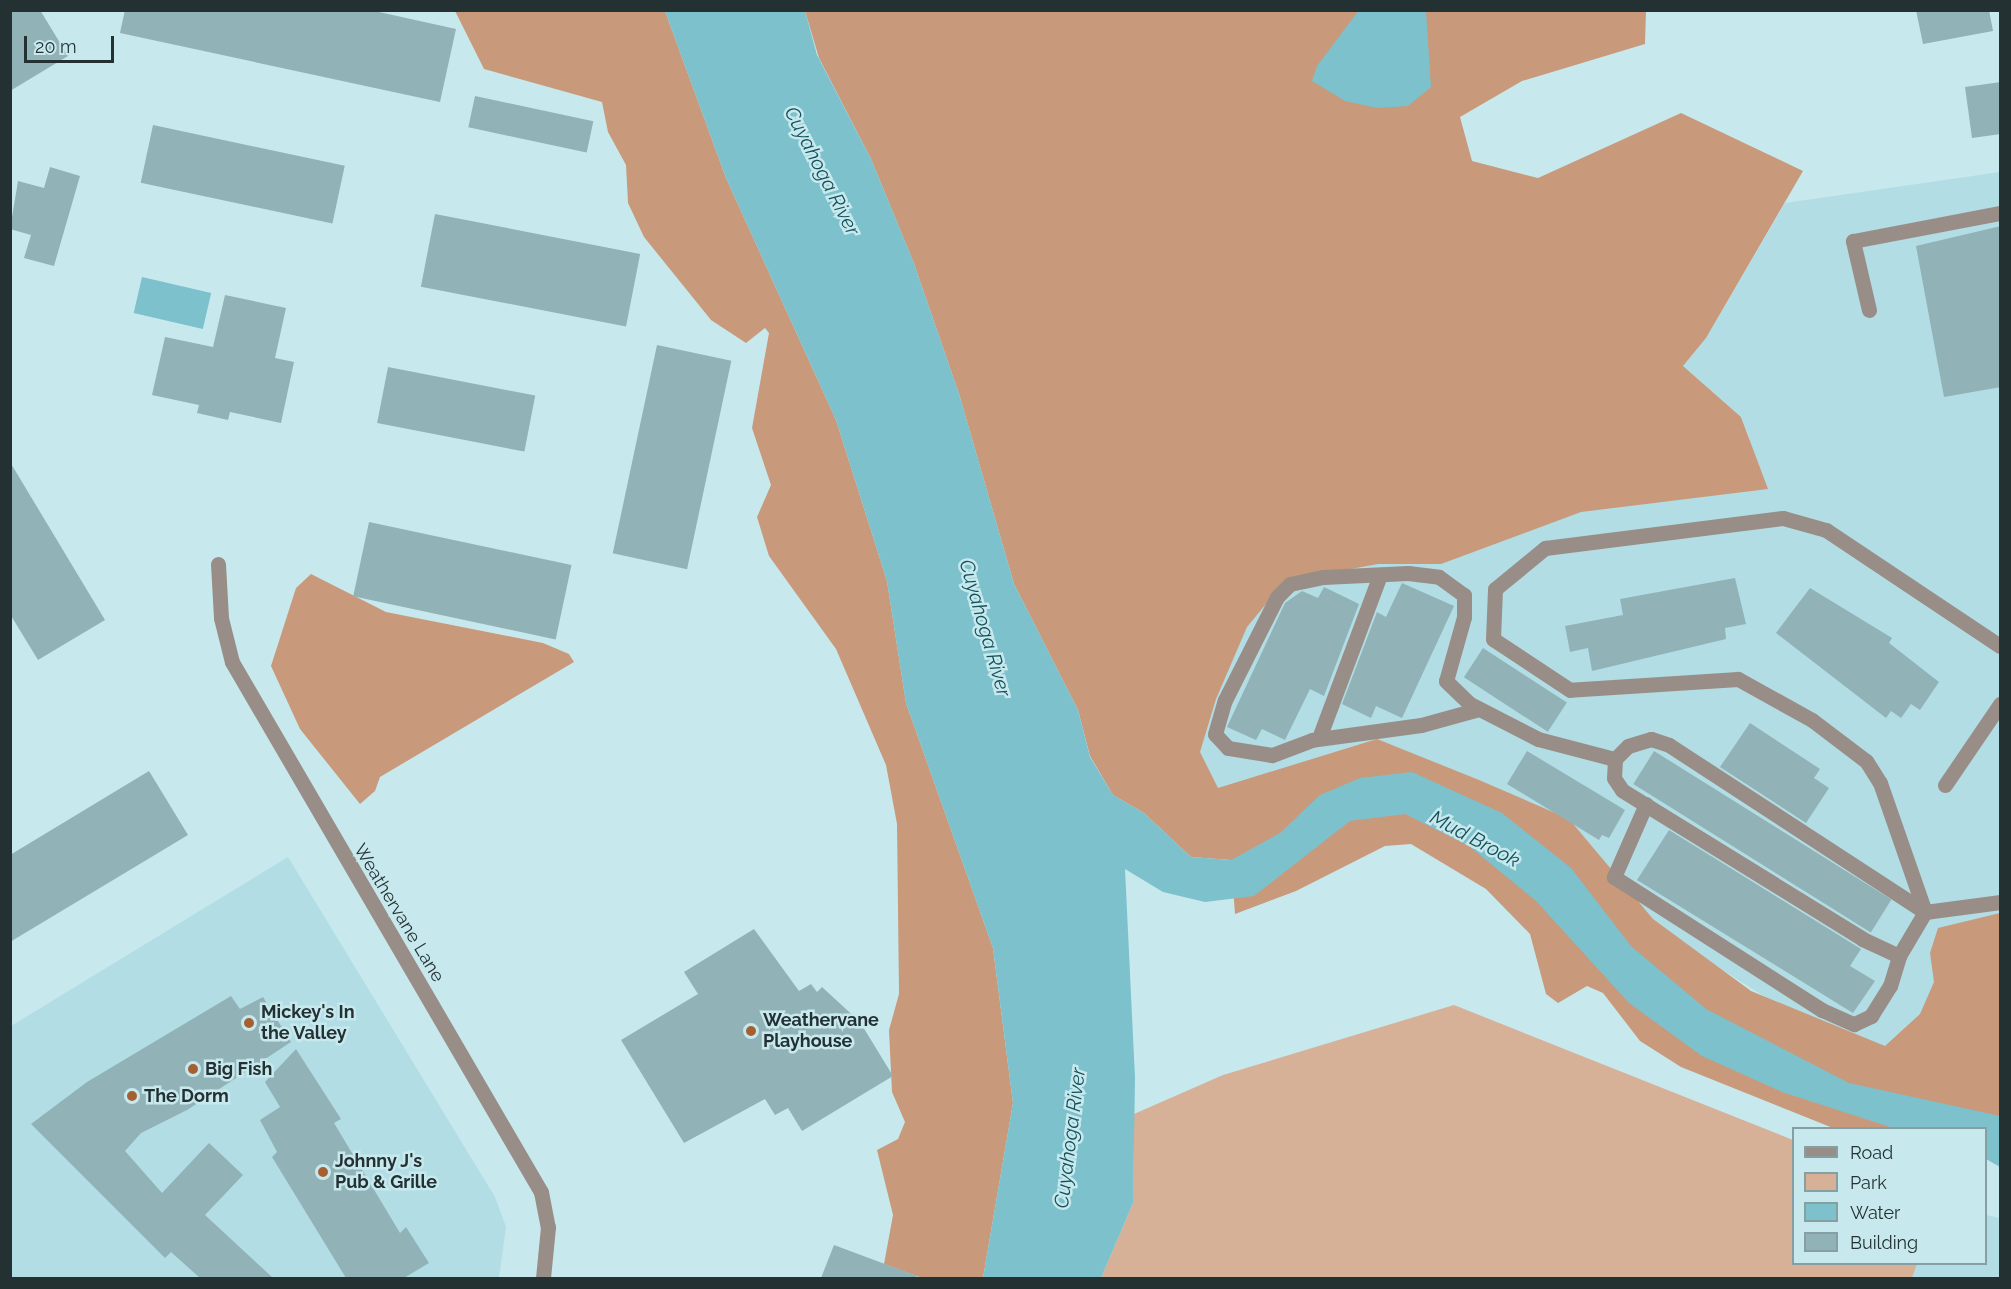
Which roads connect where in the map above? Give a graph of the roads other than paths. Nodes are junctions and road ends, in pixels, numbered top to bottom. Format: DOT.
graph roads {
  1 [pos="2001,213"];
  2 [pos="1869,310"];
  3 [pos="218,564"];
  4 [pos="1380,575"];
  5 [pos="2001,646"];
  6 [pos="2001,704"];
  7 [pos="1479,709"];
  8 [pos="1319,738"];
  9 [pos="1615,759"];
  10 [pos="1945,785"];
  11 [pos="1646,804"];
  12 [pos="2001,902"];
  13 [pos="1925,912"];
  14 [pos="1899,956"];
  15 [pos="543,1278"];
  1 -- 2 [label="street"];
  3 -- 15 [label="street, Weathervane Lane"];
  4 -- 7 [label="street"];
  4 -- 8 [label="street"];
  4 -- 8 [label="street"];
  5 -- 13 [label="street"];
  6 -- 10 [label="street"];
  7 -- 8 [label="street"];
  7 -- 9 [label="street"];
  9 -- 11 [label="street"];
  9 -- 13 [label="street"];
  11 -- 14 [label="street"];
  11 -- 14 [label="street"];
  12 -- 13 [label="street"];
  13 -- 14 [label="street"];
}
